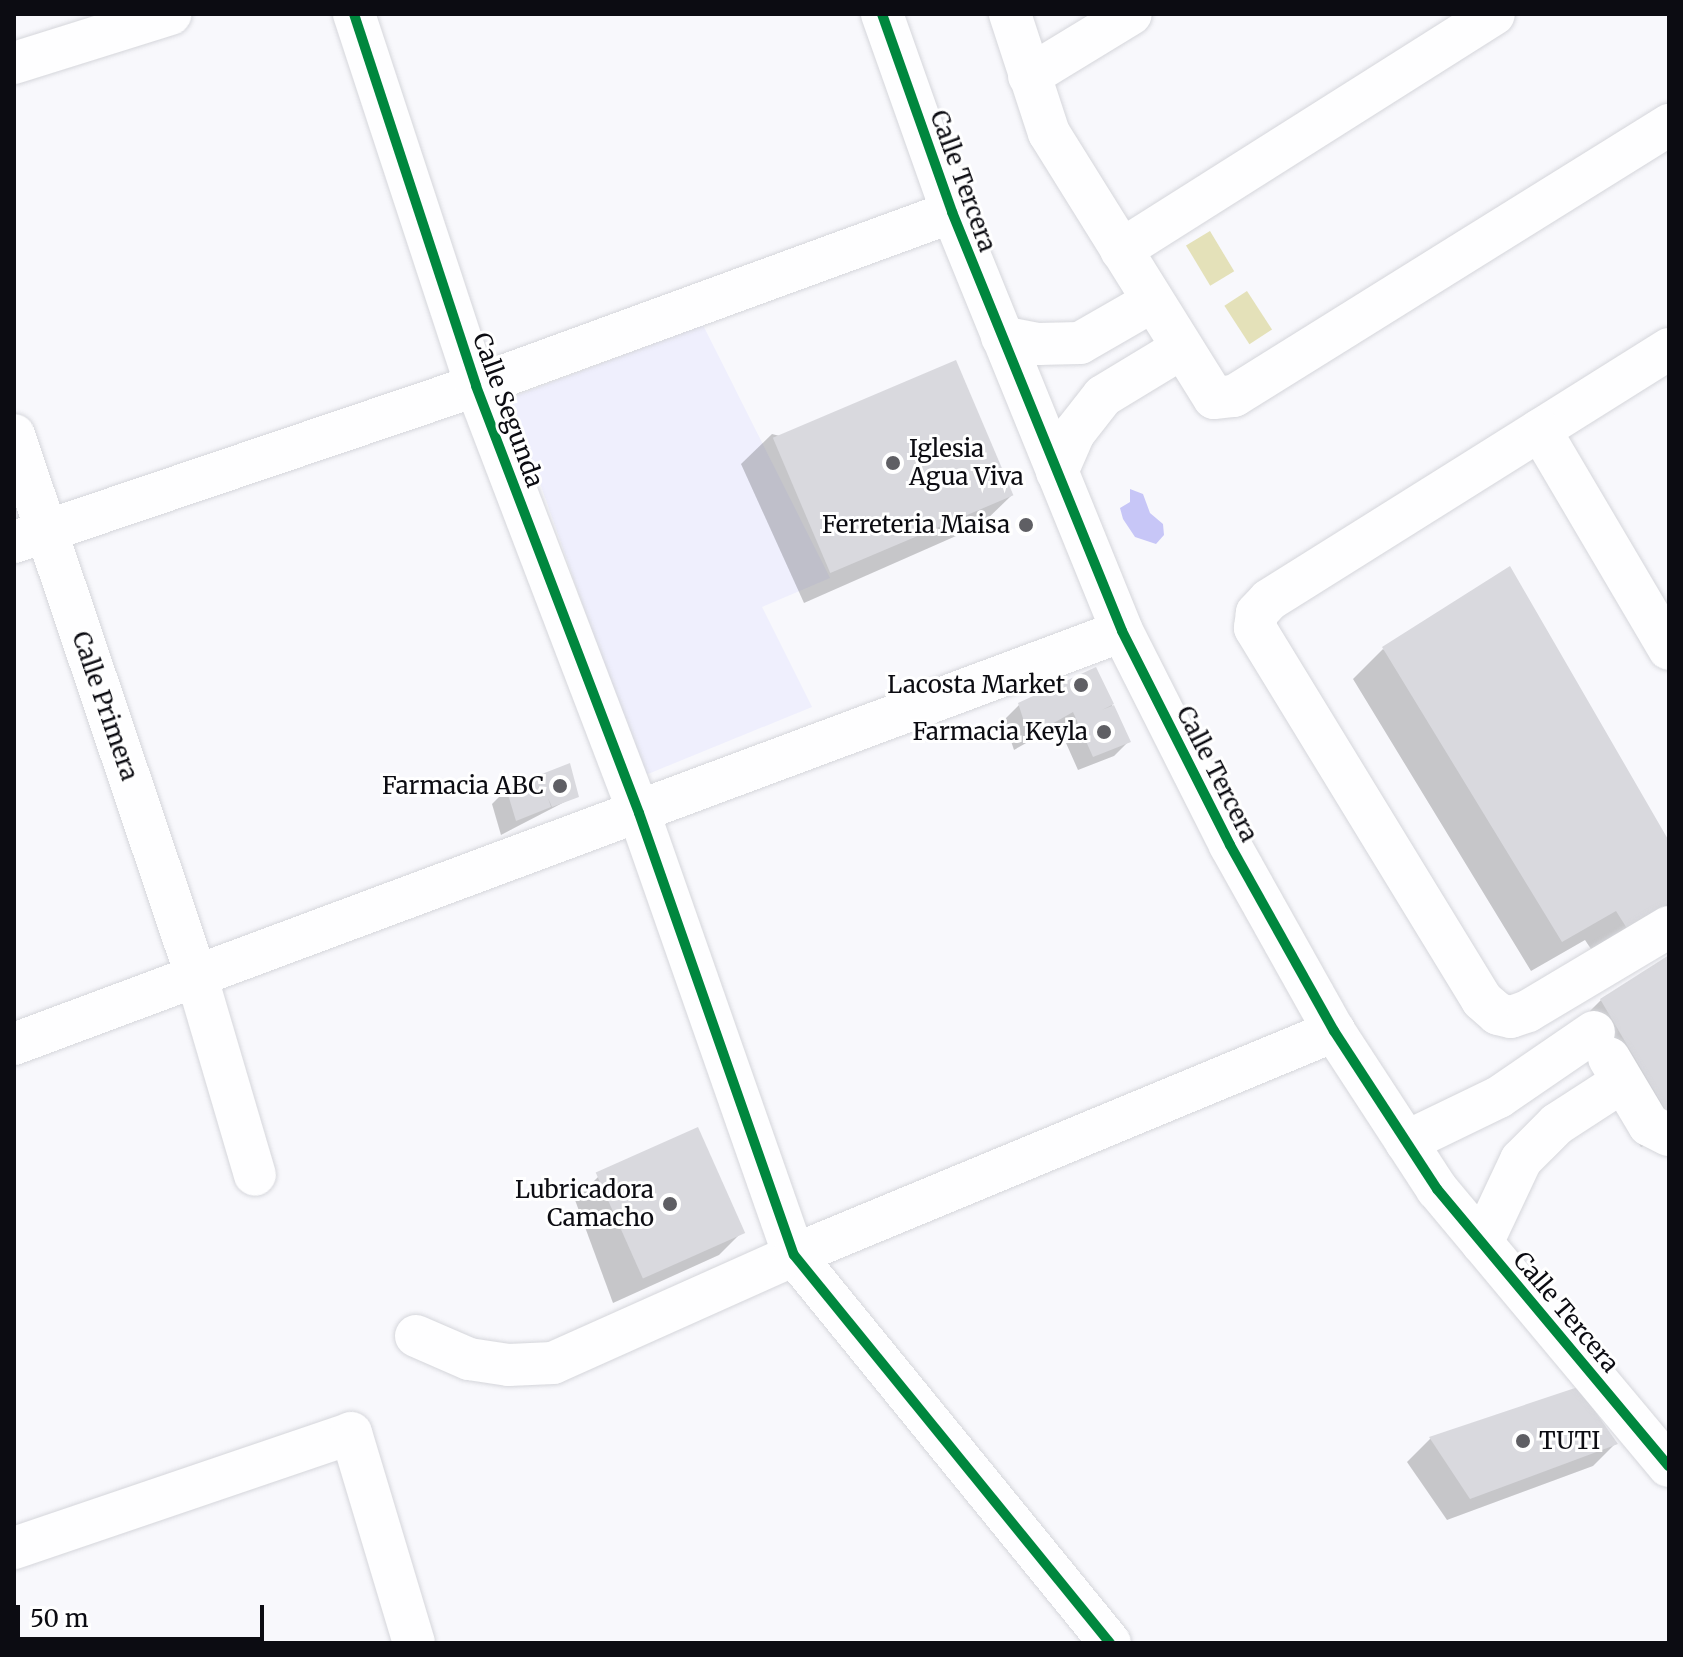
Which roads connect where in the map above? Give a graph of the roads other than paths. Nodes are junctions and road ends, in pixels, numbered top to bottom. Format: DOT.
graph roads {
  1 [pos="170,14"];
  2 [pos="354,14"];
  3 [pos="882,14"];
  4 [pos="1010,14"];
  5 [pos="1131,14"];
  6 [pos="1494,14"];
  7 [pos="14,63"];
  8 [pos="1029,76"];
  9 [pos="1669,125"];
  10 [pos="952,212"];
  11 [pos="1121,250"];
  12 [pos="1153,301"];
  13 [pos="1002,337"];
  14 [pos="1092,338"];
  15 [pos="1669,349"];
  16 [pos="1179,350"];
  17 [pos="476,386"];
  18 [pos="1117,387"];
  19 [pos="1540,430"];
  20 [pos="14,435"];
  21 [pos="1057,472"];
  22 [pos="30,537"];
  23 [pos="1122,631"];
  24 [pos="1669,649"];
  25 [pos="639,813"];
  26 [pos="1669,927"];
  27 [pos="197,978"];
  28 [pos="1568,989"];
  29 [pos="1334,1031"];
  30 [pos="1594,1032"];
  31 [pos="14,1044"];
  32 [pos="1528,1077"];
  33 [pos="1622,1082"];
  34 [pos="1557,1124"];
  35 [pos="1669,1135"];
  36 [pos="1406,1142"];
  37 [pos="255,1175"];
  38 [pos="1482,1243"];
  39 [pos="794,1255"];
  40 [pos="416,1336"];
  41 [pos="1669,1466"];
  42 [pos="14,1548"];
  43 [pos="414,1643"];
  44 [pos="1110,1643"];
  1 -- 7 [label="street"];
  2 -- 17 [label="street, Calle Segunda"];
  3 -- 10 [label="street, Calle Tercera"];
  4 -- 8 [label="street"];
  5 -- 8 [label="street"];
  6 -- 11 [label="street"];
  8 -- 11 [label="street"];
  9 -- 16 [label="street"];
  10 -- 13 [label="street, Calle Tercera"];
  10 -- 17 [label="street"];
  11 -- 12 [label="street"];
  12 -- 14 [label="street"];
  12 -- 16 [label="street"];
  13 -- 14 [label="street"];
  13 -- 21 [label="street, Calle Tercera"];
  14 -- 18 [label="street"];
  15 -- 19 [label="street"];
  16 -- 18 [label="street"];
  17 -- 22 [label="street"];
  17 -- 25 [label="street, Calle Segunda"];
  18 -- 21 [label="street"];
  19 -- 24 [label="street"];
  19 -- 28 [label="street"];
  20 -- 22 [label="street, Calle Primera"];
  21 -- 23 [label="street, Calle Tercera"];
  22 -- 27 [label="street, Calle Primera"];
  23 -- 25 [label="street"];
  23 -- 29 [label="street, Calle Tercera"];
  25 -- 27 [label="street"];
  25 -- 39 [label="street, Calle Segunda"];
  26 -- 28 [label="street"];
  27 -- 31 [label="street"];
  27 -- 37 [label="street, Calle Primera"];
  28 -- 30 [label="street"];
  29 -- 36 [label="street, Calle Tercera"];
  29 -- 39 [label="street"];
  30 -- 32 [label="street"];
  30 -- 33 [label="street"];
  32 -- 34 [label="street"];
  32 -- 36 [label="street"];
  33 -- 34 [label="street"];
  33 -- 35 [label="street"];
  34 -- 38 [label="street"];
  36 -- 38 [label="street, Calle Tercera"];
  38 -- 41 [label="street, Calle Tercera"];
  39 -- 40 [label="street"];
  39 -- 44 [label="street, Calle Segunda"];
  42 -- 43 [label="street"];
}
